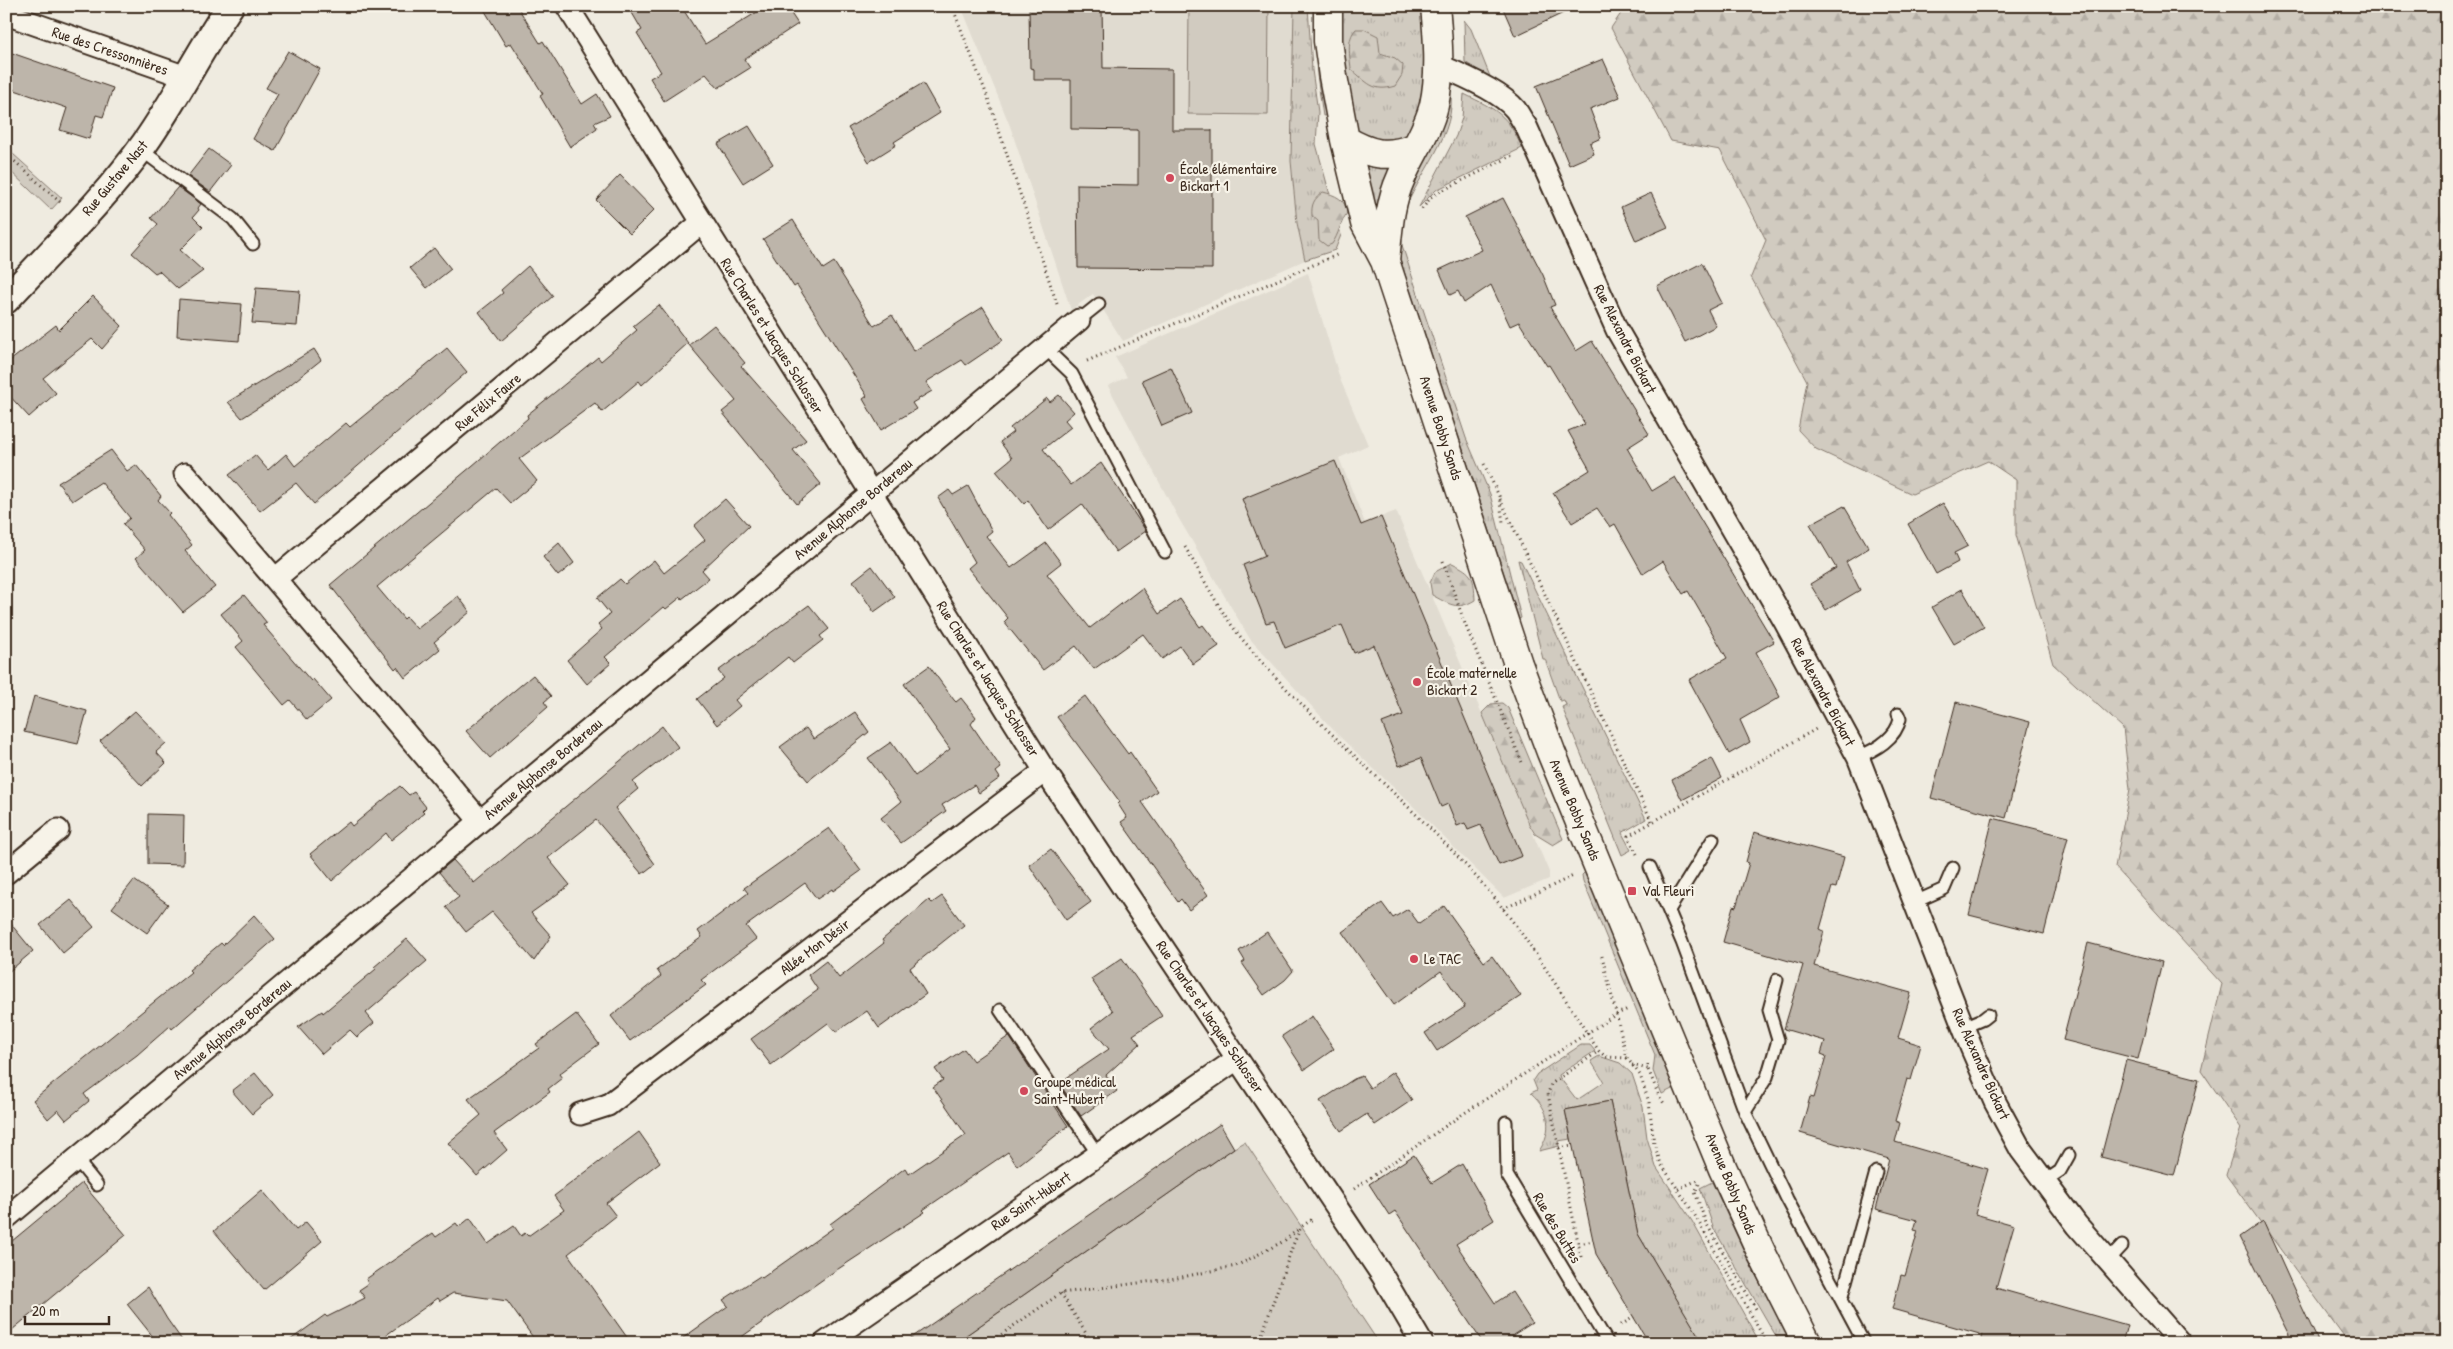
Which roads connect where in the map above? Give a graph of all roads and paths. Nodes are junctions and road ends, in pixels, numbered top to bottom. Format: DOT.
graph roads {
  1 [pos="216,6"];
  2 [pos="230,6"];
  3 [pos="567,6"];
  4 [pos="952,6"];
  5 [pos="1328,6"];
  6 [pos="1435,6"];
  7 [pos="6,14"];
  8 [pos="205,42"];
  9 [pos="1438,66"];
  10 [pos="186,77"];
  11 [pos="1345,140"];
  12 [pos="1414,148"];
  13 [pos="140,149"];
  14 [pos="1517,154"];
  15 [pos="8,157"];
  16 [pos="64,206"];
  17 [pos="1420,213"];
  18 [pos="701,223"];
  19 [pos="253,244"];
  20 [pos="1339,254"];
  21 [pos="1385,261"];
  22 [pos="6,300"];
  23 [pos="1099,304"];
  24 [pos="1073,325"];
  25 [pos="1045,348"];
  26 [pos="1086,362"];
  27 [pos="1090,370"];
  28 [pos="1481,458"];
  29 [pos="185,474"];
  30 [pos="871,494"];
  31 [pos="1498,496"];
  32 [pos="1504,525"];
  33 [pos="1183,544"];
  34 [pos="1165,552"];
  35 [pos="1443,561"];
  36 [pos="275,579"];
  37 [pos="1898,714"];
  38 [pos="1838,716"];
  39 [pos="1858,757"];
  40 [pos="1525,768"];
  41 [pos="1045,771"];
  42 [pos="480,821"];
  43 [pos="1652,822"];
  44 [pos="58,830"];
  45 [pos="1713,839"];
  46 [pos="1634,848"];
  47 [pos="1650,867"];
  48 [pos="1953,868"];
  49 [pos="1568,872"];
  50 [pos="6,874"];
  51 [pos="1578,874"];
  52 [pos="1570,877"];
  53 [pos="1574,886"];
  54 [pos="1915,902"];
  55 [pos="1503,909"];
  56 [pos="1669,910"];
  57 [pos="1599,948"];
  58 [pos="1777,980"];
  59 [pos="1632,1007"];
  60 [pos="1000,1010"];
  61 [pos="1988,1014"];
  62 [pos="1615,1015"];
  63 [pos="1964,1027"];
  64 [pos="1587,1034"];
  65 [pos="1599,1051"];
  66 [pos="1627,1058"];
  67 [pos="1237,1059"];
  68 [pos="1632,1065"];
  69 [pos="1648,1069"];
  70 [pos="1745,1112"];
  71 [pos="580,1114"];
  72 [pos="1506,1122"];
  73 [pos="1572,1146"];
  74 [pos="1559,1148"];
  75 [pos="2069,1155"];
  76 [pos="1099,1156"];
  77 [pos="76,1159"];
  78 [pos="1876,1172"];
  79 [pos="2045,1181"];
  80 [pos="97,1185"];
  81 [pos="1678,1189"];
  82 [pos="1334,1204"];
  83 [pos="6,1218"];
  84 [pos="1301,1227"];
  85 [pos="1593,1242"];
  86 [pos="1578,1244"];
  87 [pos="1582,1260"];
  88 [pos="1061,1293"];
  89 [pos="1841,1300"];
  90 [pos="1616,1316"];
  91 [pos="1634,1317"];
  92 [pos="1760,1317"];
  93 [pos="1621,1325"];
  94 [pos="1624,1331"];
  95 [pos="825,1343"];
  96 [pos="989,1343"];
  97 [pos="1092,1343"];
  98 [pos="1259,1343"];
  99 [pos="1422,1343"];
  100 [pos="1608,1343"];
  101 [pos="1768,1343"];
  102 [pos="1807,1343"];
  103 [pos="1864,1343"];
  104 [pos="2180,1343"];
  1 -- 8 [label="street, Rue Gustave Nast"];
  2 -- 8 [label="street, Rue Gustave Nast"];
  3 -- 18 [label="street, Rue Charles et Jacques Schlosser"];
  4 -- 24 [label="path"];
  5 -- 11 [label="main road, Avenue Bobby Sands"];
  6 -- 9 [label="main road, Avenue Bobby Sands"];
  7 -- 10 [label="street, Rue des Cressonnières"];
  8 -- 10 [label="street, Rue Gustave Nast"];
  9 -- 12 [label="main road, Avenue Bobby Sands"];
  9 -- 38 [label="street, Rue Alexandre Bickart"];
  10 -- 13 [label="street, Rue Gustave Nast"];
  11 -- 12 [label="main road"];
  11 -- 21 [label="main road, Avenue Bobby Sands"];
  12 -- 21 [label="main road, Avenue Bobby Sands"];
  13 -- 19 [label="lane"];
  13 -- 22 [label="street, Rue Gustave Nast"];
  14 -- 17 [label="path"];
  15 -- 16 [label="path"];
  18 -- 30 [label="street, Rue Charles et Jacques Schlosser"];
  18 -- 36 [label="street, Rue Félix Faure"];
  20 -- 26 [label="path"];
  21 -- 102 [label="main road, Avenue Bobby Sands"];
  23 -- 24 [label="lane"];
  24 -- 25 [label="street, Avenue Alphonse Bordereau"];
  24 -- 26 [label="path"];
  25 -- 30 [label="street, Avenue Alphonse Bordereau"];
  25 -- 34 [label="lane"];
  26 -- 27 [label="path"];
  28 -- 31 [label="path"];
  29 -- 36 [label="street"];
  30 -- 41 [label="street, Rue Charles et Jacques Schlosser"];
  30 -- 42 [label="street, Avenue Alphonse Bordereau"];
  31 -- 32 [label="path"];
  31 -- 43 [label="path"];
  33 -- 55 [label="path"];
  35 -- 40 [label="path"];
  36 -- 42 [label="street"];
  37 -- 39 [label="lane"];
  38 -- 39 [label="street, Rue Alexandre Bickart"];
  38 -- 43 [label="path"];
  39 -- 54 [label="street, Rue Alexandre Bickart"];
  41 -- 67 [label="street, Rue Charles et Jacques Schlosser"];
  41 -- 71 [label="street, Allée Mon Désir"];
  42 -- 77 [label="street, Avenue Alphonse Bordereau"];
  43 -- 46 [label="path"];
  44 -- 50 [label="street"];
  45 -- 56 [label="lane"];
  47 -- 56 [label="lane"];
  48 -- 54 [label="lane"];
  49 -- 52 [label="path"];
  51 -- 52 [label="path"];
  52 -- 53 [label="path"];
  52 -- 55 [label="path"];
  54 -- 63 [label="street, Rue Alexandre Bickart"];
  55 -- 64 [label="path"];
  56 -- 70 [label="lane"];
  57 -- 62 [label="path"];
  58 -- 70 [label="lane"];
  59 -- 62 [label="path"];
  60 -- 76 [label="lane"];
  61 -- 63 [label="lane"];
  62 -- 64 [label="path"];
  62 -- 66 [label="path"];
  63 -- 79 [label="street, Rue Alexandre Bickart"];
  64 -- 65 [label="path"];
  64 -- 82 [label="path"];
  65 -- 66 [label="path"];
  65 -- 74 [label="path"];
  66 -- 68 [label="path"];
  67 -- 76 [label="street, Rue Saint-Hubert"];
  67 -- 82 [label="street, Rue Charles et Jacques Schlosser"];
  68 -- 69 [label="path"];
  68 -- 81 [label="path"];
  70 -- 89 [label="lane"];
  72 -- 100 [label="lane, Rue des Buttes"];
  73 -- 74 [label="path"];
  74 -- 86 [label="path"];
  75 -- 79 [label="lane"];
  76 -- 95 [label="street, Rue Saint-Hubert"];
  77 -- 80 [label="lane"];
  77 -- 83 [label="street, Avenue Alphonse Bordereau"];
  78 -- 89 [label="lane"];
  79 -- 104 [label="street, Rue Alexandre Bickart"];
  81 -- 92 [label="path"];
  81 -- 101 [label="path"];
  82 -- 84 [label="path"];
  82 -- 99 [label="street, Rue Charles et Jacques Schlosser"];
  84 -- 88 [label="path"];
  84 -- 98 [label="path"];
  85 -- 86 [label="path"];
  86 -- 87 [label="path"];
  88 -- 96 [label="path"];
  88 -- 97 [label="path"];
  89 -- 103 [label="lane"];
  90 -- 93 [label="path"];
  91 -- 93 [label="path"];
  93 -- 94 [label="path"];
}
